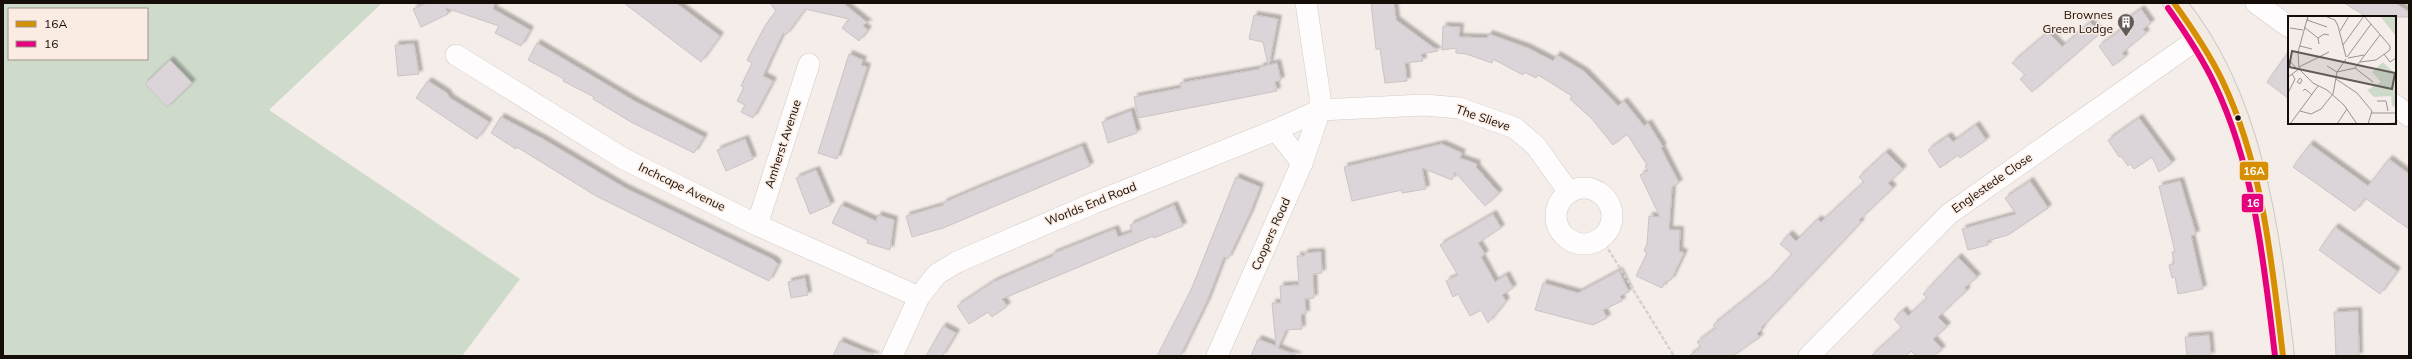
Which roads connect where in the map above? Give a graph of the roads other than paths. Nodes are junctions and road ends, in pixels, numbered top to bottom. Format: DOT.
graph roads {
  1 [pos="1306,3"];
  2 [pos="2256,3"];
  3 [pos="2177,4"];
  4 [pos="2288,26"];
  5 [pos="2199,38"];
  6 [pos="456,55"];
  7 [pos="809,64"];
  8 [pos="2396,106"];
  9 [pos="1320,110"];
  10 [pos="2409,116"];
  11 [pos="1276,130"];
  12 [pos="1302,163"];
  13 [pos="1568,191"];
  14 [pos="757,225"];
  15 [pos="919,297"];
  16 [pos="892,356"];
  17 [pos="1217,356"];
  18 [pos="1808,356"];
  19 [pos="2283,356"];
  1 -- 9 [label="street"];
  2 -- 4 [label="street"];
  3 -- 5 [label="main road"];
  5 -- 18 [label="street, Englestede Close"];
  5 -- 19 [label="main road"];
  6 -- 14 [label="street, Inchcape Avenue"];
  7 -- 14 [label="street, Amherst Avenue"];
  8 -- 10 [label="street"];
  9 -- 11 [label="street, Worlds End Road"];
  9 -- 12 [label="street, Coopers Road"];
  9 -- 13 [label="street, The Slieve"];
  11 -- 12 [label="street"];
  11 -- 15 [label="street, Worlds End Road"];
  12 -- 17 [label="street, Coopers Road"];
  13 -- 13 [label="street"];
  14 -- 15 [label="street, Inchcape Avenue"];
  15 -- 16 [label="street, Worlds End Road"];
}
